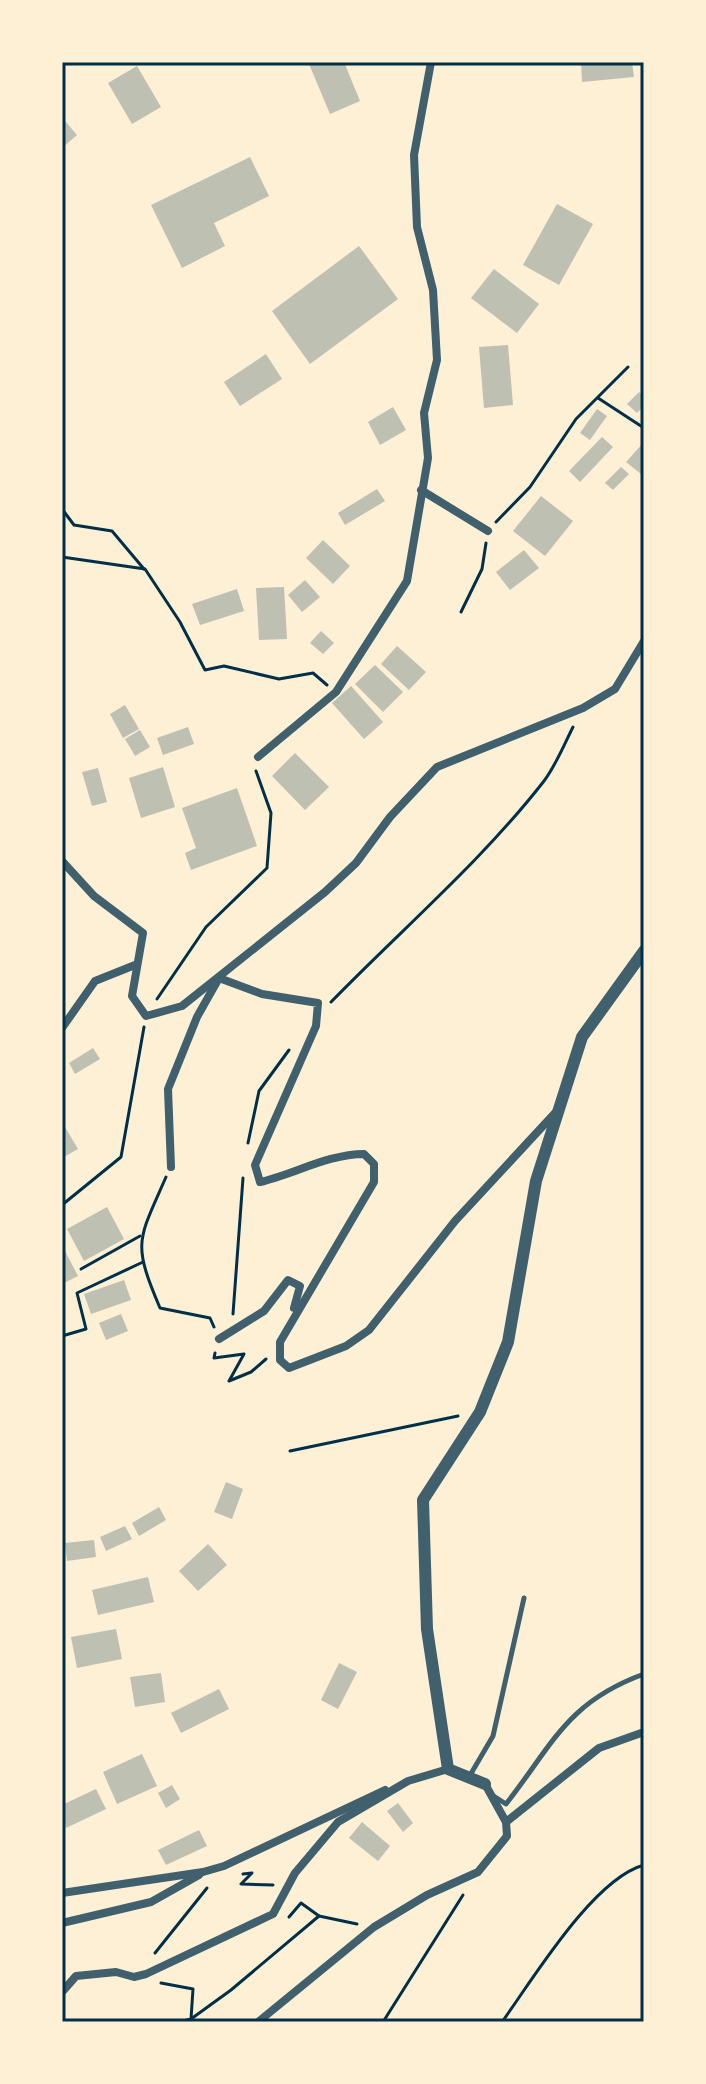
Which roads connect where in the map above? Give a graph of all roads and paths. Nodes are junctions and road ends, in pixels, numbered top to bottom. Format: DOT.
graph roads {
  1 [pos="431,62"];
  2 [pos="628,367"];
  3 [pos="598,398"];
  4 [pos="644,428"];
  5 [pos="421,490"];
  6 [pos="62,509"];
  7 [pos="488,531"];
  8 [pos="62,557"];
  9 [pos="145,569"];
  10 [pos="461,612"];
  11 [pos="644,641"];
  12 [pos="332,689"];
  13 [pos="583,708"];
  14 [pos="258,757"];
  15 [pos="62,861"];
  16 [pos="644,951"];
  17 [pos="135,965"];
  18 [pos="219,978"];
  19 [pos="146,1016"];
  20 [pos="317,1016"];
  21 [pos="62,1028"];
  22 [pos="291,1047"];
  23 [pos="563,1105"];
  24 [pos="246,1155"];
  25 [pos="171,1167"];
  26 [pos="244,1168"];
  27 [pos="62,1205"];
  28 [pos="140,1236"];
  29 [pos="143,1262"];
  30 [pos="81,1269"];
  31 [pos="292,1317"];
  32 [pos="232,1330"];
  33 [pos="62,1336"];
  34 [pos="219,1339"];
  35 [pos="280,1347"];
  36 [pos="480,1412"];
  37 [pos="290,1451"];
  38 [pos="524,1598"];
  39 [pos="644,1674"];
  40 [pos="644,1732"];
  41 [pos="448,1769"];
  42 [pos="468,1778"];
  43 [pos="408,1781"];
  44 [pos="488,1789"];
  45 [pos="506,1822"];
  46 [pos="644,1865"];
  47 [pos="224,1866"];
  48 [pos="203,1872"];
  49 [pos="478,1872"];
  50 [pos="240,1874"];
  51 [pos="288,1885"];
  52 [pos="62,1893"];
  53 [pos="273,1914"];
  54 [pos="319,1916"];
  55 [pos="62,1923"];
  56 [pos="374,1927"];
  57 [pos="146,1974"];
  58 [pos="134,1977"];
  59 [pos="62,1992"];
  60 [pos="193,2020"];
  61 [pos="179,2022"];
  62 [pos="258,2022"];
  63 [pos="383,2022"];
  64 [pos="502,2022"];
  1 -- 5 [label="street"];
  2 -- 3 [label="path"];
  3 -- 4 [label="path"];
  3 -- 7 [label="path"];
  5 -- 7 [label="street"];
  5 -- 14 [label="street"];
  6 -- 9 [label="path"];
  7 -- 10 [label="path"];
  8 -- 9 [label="path"];
  9 -- 12 [label="path"];
  11 -- 13 [label="street"];
  13 -- 18 [label="street"];
  13 -- 20 [label="path"];
  14 -- 19 [label="path"];
  15 -- 17 [label="street"];
  16 -- 23 [label="street"];
  17 -- 19 [label="street"];
  17 -- 21 [label="street"];
  18 -- 19 [label="street"];
  18 -- 20 [label="street"];
  18 -- 25 [label="street"];
  19 -- 27 [label="path"];
  20 -- 31 [label="street"];
  22 -- 24 [label="path"];
  23 -- 35 [label="street"];
  23 -- 36 [label="street"];
  25 -- 28 [label="path"];
  26 -- 32 [label="path"];
  28 -- 29 [label="path"];
  28 -- 30 [label="path"];
  29 -- 33 [label="path"];
  29 -- 34 [label="path"];
  31 -- 32 [label="street"];
  31 -- 35 [label="street"];
  32 -- 34 [label="street"];
  34 -- 35 [label="path"];
  36 -- 37 [label="path"];
  36 -- 41 [label="street"];
  38 -- 42 [label="lane"];
  39 -- 44 [label="lane"];
  40 -- 45 [label="street"];
  41 -- 42 [label="street"];
  41 -- 43 [label="street"];
  42 -- 44 [label="street"];
  43 -- 47 [label="street"];
  43 -- 51 [label="street"];
  44 -- 45 [label="street"];
  45 -- 49 [label="street"];
  46 -- 64 [label="path"];
  47 -- 48 [label="street"];
  47 -- 57 [label="path"];
  48 -- 52 [label="street"];
  48 -- 55 [label="street"];
  49 -- 56 [label="street"];
  49 -- 63 [label="path"];
  50 -- 51 [label="path"];
  51 -- 53 [label="street"];
  53 -- 54 [label="path"];
  53 -- 57 [label="street"];
  54 -- 56 [label="path"];
  54 -- 60 [label="path"];
  56 -- 62 [label="street"];
  57 -- 58 [label="street"];
  58 -- 59 [label="street"];
  58 -- 60 [label="path"];
  60 -- 61 [label="path"];
}
